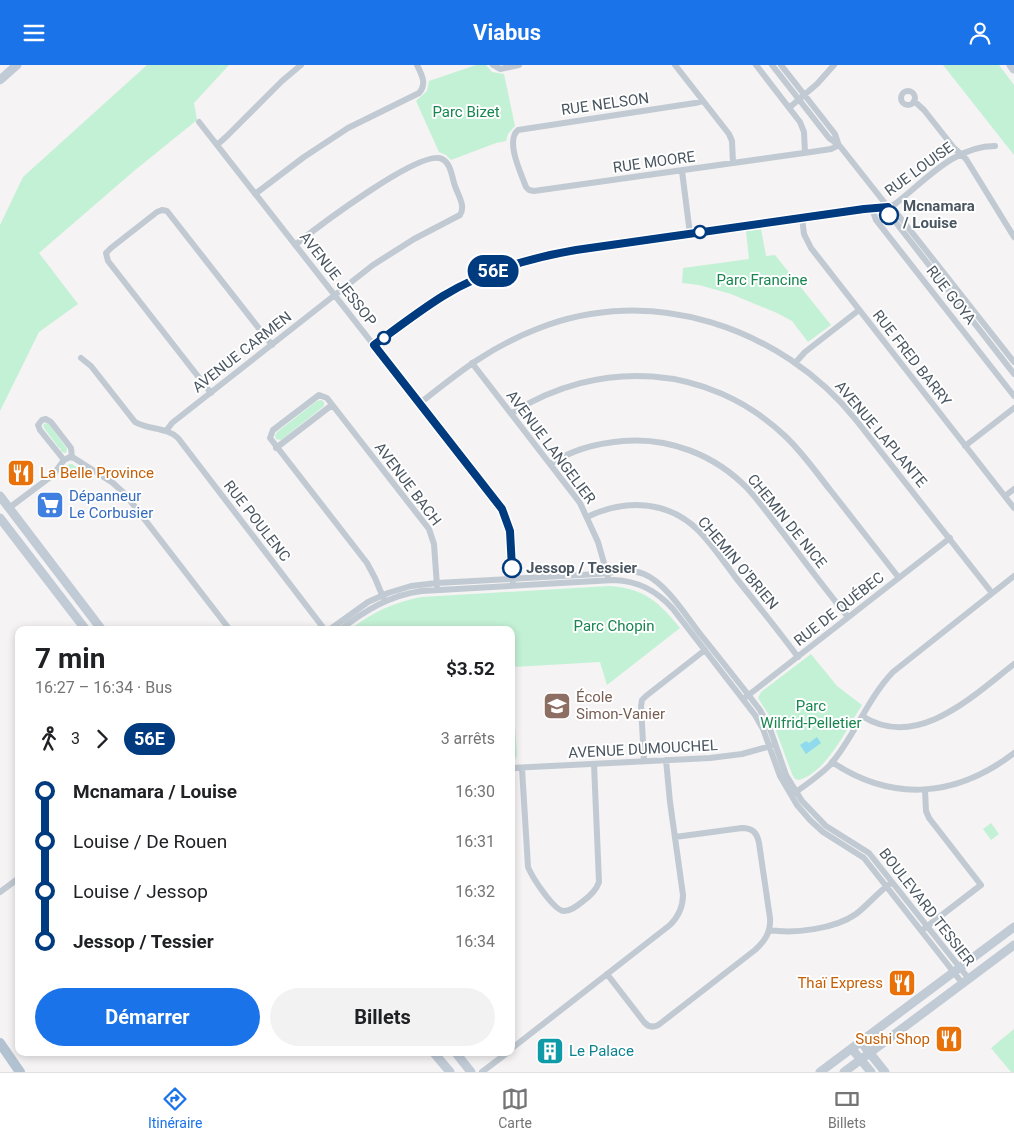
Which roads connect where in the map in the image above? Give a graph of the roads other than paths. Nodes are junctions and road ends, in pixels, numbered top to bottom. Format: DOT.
graph roads {
  1 [pos="17,65"];
  2 [pos="302,65"];
  3 [pos="417,65"];
  4 [pos="519,65"];
  5 [pos="675,65"];
  6 [pos="756,65"];
  7 [pos="772,65"];
  8 [pos="781,65"];
  9 [pos="834,65"];
  10 [pos="1011,65"];
  11 [pos="494,66"];
  12 [pos="1014,69"];
  13 [pos="0,80"];
  14 [pos="802,97"];
  15 [pos="703,101"];
  16 [pos="914,101"];
  17 [pos="790,107"];
  18 [pos="199,122"];
  19 [pos="513,136"];
  20 [pos="216,145"];
  21 [pos="839,145"];
  22 [pos="995,146"];
  23 [pos="805,153"];
  24 [pos="960,154"];
  25 [pos="733,163"];
  26 [pos="682,171"];
  27 [pos="255,194"];
  28 [pos="888,207"];
  29 [pos="872,209"];
  30 [pos="802,218"];
  31 [pos="690,234"];
  32 [pos="1014,237"];
  33 [pos="295,245"];
  34 [pos="335,294"];
  35 [pos="859,310"];
  36 [pos="272,345"];
  37 [pos="374,345"];
  38 [pos="81,358"];
  39 [pos="796,362"];
  40 [pos="1014,362"];
  41 [pos="472,363"];
  42 [pos="1014,374"];
  43 [pos="211,393"];
  44 [pos="1014,396"];
  45 [pos="420,404"];
  46 [pos="332,405"];
  47 [pos="1014,408"];
  48 [pos="512,413"];
  49 [pos="166,431"];
  50 [pos="965,446"];
  51 [pos="276,448"];
  52 [pos="72,457"];
  53 [pos="64,460"];
  54 [pos="551,464"];
  55 [pos="1014,489"];
  56 [pos="0,496"];
  57 [pos="1005,496"];
  58 [pos="1014,508"];
  59 [pos="4,509"];
  60 [pos="0,517"];
  61 [pos="588,517"];
  62 [pos="0,532"];
  63 [pos="12,533"];
  64 [pos="950,538"];
  65 [pos="1014,576"];
  66 [pos="608,577"];
  67 [pos="899,578"];
  68 [pos="513,582"];
  69 [pos="437,586"];
  70 [pos="992,593"];
  71 [pos="383,598"];
  72 [pos="848,617"];
  73 [pos="83,626"];
  74 [pos="99,626"];
  75 [pos="227,626"];
  76 [pos="322,626"];
  77 [pos="334,626"];
  78 [pos="345,626"];
  79 [pos="705,651"];
  80 [pos="798,657"];
  81 [pos="1014,664"];
  82 [pos="746,698"];
  83 [pos="862,716"];
  84 [pos="772,746"];
  85 [pos="1014,753"];
  86 [pos="666,760"];
  87 [pos="644,761"];
  88 [pos="832,762"];
  89 [pos="594,764"];
  90 [pos="515,768"];
  91 [pos="522,768"];
  92 [pos="925,790"];
  93 [pos="793,793"];
  94 [pos="675,837"];
  95 [pos="15,881"];
  96 [pos="889,884"];
  97 [pos="0,892"];
  98 [pos="1014,927"];
  99 [pos="924,928"];
  100 [pos="769,930"];
  101 [pos="1014,945"];
  102 [pos="957,970"];
  103 [pos="607,974"];
  104 [pos="966,981"];
  105 [pos="861,1042"];
  106 [pos="0,1043"];
  107 [pos="515,1046"];
  108 [pos="852,1049"];
  109 [pos="870,1053"];
  110 [pos="437,1056"];
  111 [pos="458,1056"];
  112 [pos="503,1056"];
  113 [pos="861,1059"];
  114 [pos="20,1072"];
  115 [pos="450,1072"];
  116 [pos="471,1072"];
  117 [pos="482,1072"];
  118 [pos="820,1072"];
  119 [pos="844,1072"];
  120 [pos="871,1072"];
  121 [pos="885,1072"];
  1 -- 13 [label="street"];
  2 -- 20 [label="street"];
  3 -- 27 [label="street"];
  4 -- 11 [label="street"];
  5 -- 15 [label="street"];
  6 -- 17 [label="street"];
  7 -- 14 [label="street"];
  8 -- 14 [label="street"];
  9 -- 14 [label="street"];
  10 -- 12 [label="street"];
  14 -- 17 [label="street"];
  14 -- 21 [label="street"];
  15 -- 19 [label="street, RUE NELSON"];
  15 -- 25 [label="street"];
  16 -- 24 [label="street"];
  17 -- 23 [label="street"];
  18 -- 20 [label="street, AVENUE JESSOP"];
  19 -- 26 [label="street, RUE MOORE"];
  20 -- 27 [label="street, AVENUE JESSOP"];
  21 -- 23 [label="street, RUE MOORE"];
  21 -- 28 [label="street"];
  22 -- 24 [label="street, RUE LOUISE"];
  23 -- 25 [label="street, RUE MOORE"];
  24 -- 28 [label="street, RUE LOUISE"];
  24 -- 32 [label="street"];
  25 -- 26 [label="street, RUE MOORE"];
  26 -- 31 [label="street"];
  27 -- 33 [label="street, AVENUE JESSOP"];
  28 -- 29 [label="street, RUE LOUISE"];
  28 -- 40 [label="street"];
  28 -- 42 [label="street"];
  29 -- 30 [label="street, RUE LOUISE"];
  29 -- 44 [label="street, RUE GOYA"];
  30 -- 31 [label="street, RUE LOUISE"];
  30 -- 35 [label="street, RUE FRED BARRY"];
  31 -- 37 [label="street, RUE LOUISE"];
  33 -- 34 [label="street, AVENUE JESSOP"];
  33 -- 34 [label="street, AVENUE CARMEN"];
  34 -- 36 [label="street, AVENUE CARMEN"];
  34 -- 37 [label="street, AVENUE JESSOP"];
  35 -- 39 [label="street"];
  35 -- 50 [label="street, RUE FRED BARRY"];
  36 -- 43 [label="street, AVENUE CARMEN"];
  36 -- 43 [label="street"];
  37 -- 45 [label="street, AVENUE JESSOP"];
  38 -- 49 [label="street"];
  39 -- 41 [label="street, AVENUE LAPLANTE"];
  39 -- 64 [label="street, AVENUE LAPLANTE"];
  41 -- 45 [label="street, AVENUE LAPLANTE"];
  41 -- 48 [label="street, AVENUE LANGELIER"];
  43 -- 49 [label="street, AVENUE CARMEN"];
  45 -- 68 [label="street, AVENUE JESSOP"];
  46 -- 51 [label="street"];
  46 -- 51 [label="street"];
  46 -- 69 [label="street, AVENUE BACH"];
  47 -- 50 [label="street"];
  48 -- 54 [label="street, AVENUE LANGELIER"];
  48 -- 67 [label="street"];
  49 -- 76 [label="street, RUE POULENC"];
  50 -- 57 [label="street, RUE FRED BARRY"];
  51 -- 71 [label="street"];
  52 -- 53 [label="street"];
  52 -- 53 [label="street"];
  52 -- 75 [label="street"];
  53 -- 59 [label="street"];
  54 -- 61 [label="street, AVENUE LANGELIER"];
  54 -- 72 [label="street, CHEMIN DE NICE"];
  55 -- 57 [label="street"];
  56 -- 59 [label="street"];
  57 -- 58 [label="street, RUE FRED BARRY"];
  59 -- 60 [label="street"];
  59 -- 74 [label="street"];
  60 -- 63 [label="street"];
  61 -- 66 [label="street, AVENUE LANGELIER"];
  61 -- 80 [label="street, CHEMIN O'BRIEN"];
  62 -- 63 [label="street"];
  63 -- 73 [label="street"];
  64 -- 67 [label="street, RUE DE QUÉBEC"];
  64 -- 70 [label="street, AVENUE LAPLANTE"];
  65 -- 70 [label="street"];
  66 -- 68 [label="street, BOULEVARD TESSIER"];
  66 -- 79 [label="street, BOULEVARD TESSIER"];
  66 -- 82 [label="street, BOULEVARD TESSIER"];
  67 -- 72 [label="street, RUE DE QUÉBEC"];
  68 -- 69 [label="street, BOULEVARD TESSIER"];
  69 -- 71 [label="street, BOULEVARD TESSIER"];
  70 -- 83 [label="street"];
  71 -- 77 [label="street, BOULEVARD TESSIER"];
  71 -- 78 [label="street, BOULEVARD TESSIER"];
  72 -- 80 [label="street, RUE DE QUÉBEC"];
  79 -- 82 [label="street, BOULEVARD TESSIER"];
  79 -- 87 [label="street"];
  80 -- 82 [label="street, RUE DE QUÉBEC"];
  81 -- 83 [label="street"];
  82 -- 84 [label="street, BOULEVARD TESSIER"];
  83 -- 88 [label="street"];
  84 -- 86 [label="street, AVENUE DUMOUCHEL"];
  84 -- 93 [label="street, BOULEVARD TESSIER"];
  85 -- 92 [label="street"];
  86 -- 87 [label="street, AVENUE DUMOUCHEL"];
  86 -- 94 [label="street"];
  87 -- 89 [label="street, AVENUE DUMOUCHEL"];
  88 -- 92 [label="street"];
  88 -- 93 [label="street"];
  89 -- 91 [label="street, AVENUE DUMOUCHEL"];
  89 -- 91 [label="street"];
  90 -- 91 [label="street, AVENUE DUMOUCHEL"];
  92 -- 99 [label="street"];
  93 -- 96 [label="street, BOULEVARD TESSIER"];
  94 -- 100 [label="street"];
  94 -- 103 [label="street"];
  95 -- 97 [label="street"];
  96 -- 99 [label="street, BOULEVARD TESSIER"];
  96 -- 100 [label="street"];
  98 -- 102 [label="street"];
  99 -- 102 [label="street, BOULEVARD TESSIER"];
  100 -- 103 [label="street"];
  101 -- 104 [label="street"];
  102 -- 104 [label="street, BOULEVARD TESSIER"];
  102 -- 105 [label="street"];
  103 -- 107 [label="street"];
  104 -- 109 [label="street"];
  105 -- 108 [label="street"];
  105 -- 109 [label="street"];
  106 -- 114 [label="main road"];
  108 -- 113 [label="street"];
  108 -- 118 [label="street"];
  109 -- 113 [label="street"];
  109 -- 121 [label="street"];
  110 -- 115 [label="street"];
  111 -- 116 [label="street"];
  112 -- 117 [label="street"];
  113 -- 119 [label="street"];
  113 -- 120 [label="street"];
}
